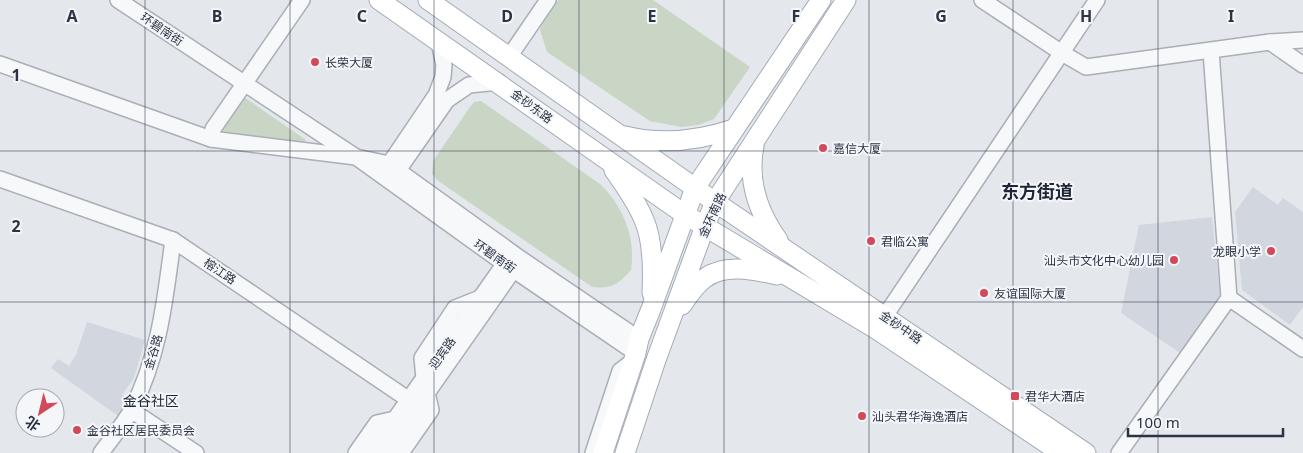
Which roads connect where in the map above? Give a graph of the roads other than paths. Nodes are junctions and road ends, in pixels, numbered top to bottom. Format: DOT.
graph roads {
  1 [pos="118,0"];
  2 [pos="302,0"];
  3 [pos="379,0"];
  4 [pos="428,0"];
  5 [pos="548,0"];
  6 [pos="821,0"];
  7 [pos="846,0"];
  8 [pos="982,0"];
  9 [pos="1097,0"];
  10 [pos="1303,40"];
  11 [pos="439,42"];
  12 [pos="1270,42"];
  13 [pos="1211,51"];
  14 [pos="1062,53"];
  15 [pos="509,57"];
  16 [pos="0,64"];
  17 [pos="1303,65"];
  18 [pos="499,82"];
  19 [pos="244,84"];
  20 [pos="734,129"];
  21 [pos="618,134"];
  22 [pos="211,140"];
  23 [pos="755,142"];
  24 [pos="356,157"];
  25 [pos="608,160"];
  26 [pos="390,173"];
  27 [pos="0,179"];
  28 [pos="695,188"];
  29 [pos="715,202"];
  30 [pos="684,214"];
  31 [pos="705,226"];
  32 [pos="173,240"];
  33 [pos="782,248"];
  34 [pos="513,261"];
  35 [pos="790,277"];
  36 [pos="1229,298"];
  37 [pos="651,309"];
  38 [pos="885,316"];
  39 [pos="671,320"];
  40 [pos="1303,349"];
  41 [pos="636,351"];
  42 [pos="426,386"];
  43 [pos="413,403"];
  44 [pos="131,410"];
  45 [pos="394,419"];
  46 [pos="102,453"];
  47 [pos="196,453"];
  48 [pos="356,453"];
  49 [pos="370,453"];
  50 [pos="385,453"];
  51 [pos="400,453"];
  52 [pos="593,453"];
  53 [pos="603,453"];
  54 [pos="625,453"];
  55 [pos="1061,453"];
  56 [pos="1086,453"];
  57 [pos="1119,453"];
  1 -- 19 [label="street, 环碧南街"];
  2 -- 19 [label="street"];
  3 -- 11 [label="main road, 金砂东路"];
  4 -- 15 [label="main road"];
  5 -- 15 [label="street"];
  6 -- 20 [label="main road, 金环南路"];
  7 -- 23 [label="main road, 金环南路"];
  8 -- 14 [label="street"];
  9 -- 14 [label="street"];
  10 -- 12 [label="street"];
  11 -- 18 [label="main road, 金砂东路"];
  11 -- 26 [label="street"];
  12 -- 13 [label="street"];
  12 -- 17 [label="street"];
  13 -- 14 [label="street"];
  13 -- 36 [label="street"];
  14 -- 38 [label="street"];
  15 -- 21 [label="main road"];
  16 -- 22 [label="street"];
  18 -- 25 [label="main road, 金砂东路"];
  18 -- 26 [label="street"];
  19 -- 22 [label="street"];
  19 -- 24 [label="street, 环碧南街"];
  20 -- 21 [label="main road"];
  20 -- 28 [label="main road, 金环南路"];
  21 -- 28 [label="main road"];
  22 -- 24 [label="street"];
  23 -- 29 [label="main road, 金环南路"];
  23 -- 33 [label="main road"];
  24 -- 26 [label="street, 环碧南街"];
  25 -- 30 [label="main road, 金砂东路"];
  25 -- 37 [label="main road"];
  26 -- 34 [label="street, 环碧南街"];
  27 -- 32 [label="street, 榕江路"];
  28 -- 29 [label="main road"];
  28 -- 30 [label="main road, 金环南路"];
  29 -- 31 [label="main road, 金环南路"];
  29 -- 33 [label="main road, 金砂中路"];
  30 -- 31 [label="main road, 金砂东路"];
  30 -- 37 [label="main road, 金环南路"];
  31 -- 35 [label="main road, 金砂中路"];
  31 -- 39 [label="main road, 金环南路"];
  32 -- 43 [label="street, 榕江路"];
  32 -- 44 [label="street, 金谷路"];
  33 -- 38 [label="main road, 金砂中路"];
  34 -- 41 [label="street, 环碧南街"];
  34 -- 42 [label="street, 迎宾路"];
  34 -- 42 [label="street, 迎宾路"];
  35 -- 39 [label="main road"];
  35 -- 55 [label="main road, 金砂中路"];
  36 -- 40 [label="street"];
  36 -- 57 [label="street"];
  37 -- 41 [label="main road, 金环南路"];
  38 -- 56 [label="main road, 金砂中路"];
  39 -- 54 [label="main road, 金环南路"];
  41 -- 52 [label="street"];
  41 -- 53 [label="main road, 金环南路"];
  42 -- 43 [label="street, 迎宾路"];
  42 -- 51 [label="street"];
  43 -- 45 [label="street, 迎宾路"];
  43 -- 50 [label="street, 迎宾路"];
  44 -- 46 [label="street, 金谷路"];
  44 -- 47 [label="street"];
  45 -- 48 [label="street"];
  45 -- 49 [label="street, 迎宾路"];
}
